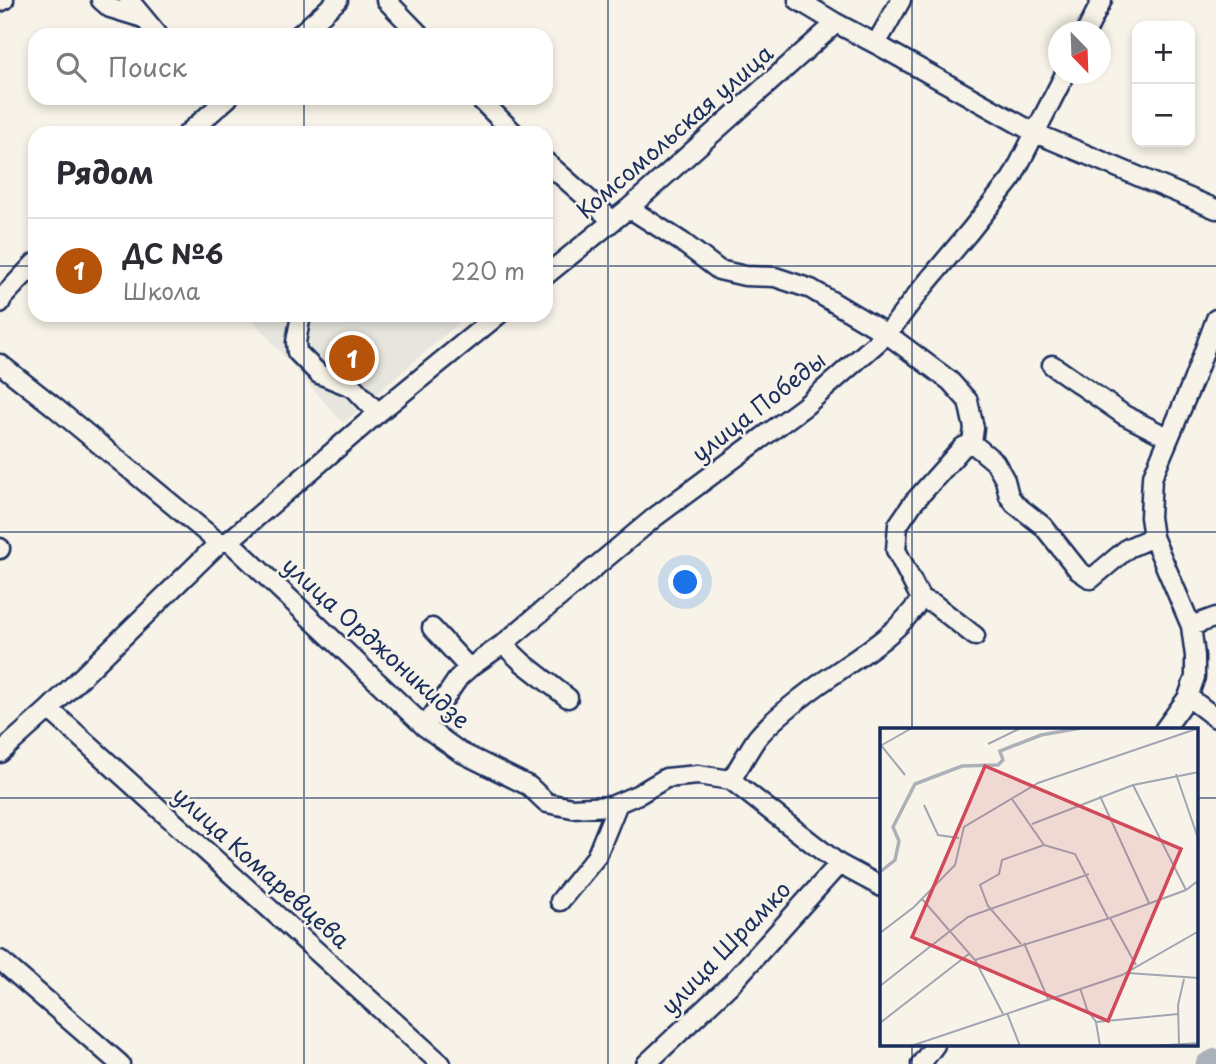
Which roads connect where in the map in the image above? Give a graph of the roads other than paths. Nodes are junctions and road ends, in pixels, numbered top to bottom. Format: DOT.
graph roads {
  1 [pos="101,0"];
  2 [pos="129,0"];
  3 [pos="338,0"];
  4 [pos="386,0"];
  5 [pos="799,0"];
  6 [pos="901,0"];
  7 [pos="1102,0"];
  8 [pos="144,18"];
  9 [pos="1092,21"];
  10 [pos="836,23"];
  11 [pos="152,28"];
  12 [pos="307,28"];
  13 [pos="413,28"];
  14 [pos="876,44"];
  15 [pos="1060,84"];
  16 [pos="215,105"];
  17 [pos="486,105"];
  18 [pos="195,126"];
  19 [pos="507,126"];
  20 [pos="1035,133"];
  21 [pos="553,168"];
  22 [pos="629,208"];
  23 [pos="1216,209"];
  24 [pos="613,220"];
  25 [pos="553,269"];
  26 [pos="28,270"];
  27 [pos="1,299"];
  28 [pos="1216,319"];
  29 [pos="300,322"];
  30 [pos="489,322"];
  31 [pos="887,334"];
  32 [pos="0,364"];
  33 [pos="1052,365"];
  34 [pos="378,413"];
  35 [pos="1169,438"];
  36 [pos="972,443"];
  37 [pos="1153,537"];
  38 [pos="224,542"];
  39 [pos="921,599"];
  40 [pos="1216,617"];
  41 [pos="1191,626"];
  42 [pos="432,628"];
  43 [pos="975,636"];
  44 [pos="503,644"];
  45 [pos="469,668"];
  46 [pos="1188,697"];
  47 [pos="568,698"];
  48 [pos="48,709"];
  49 [pos="1216,718"];
  50 [pos="425,727"];
  51 [pos="1165,728"];
  52 [pos="0,753"];
  53 [pos="732,780"];
  54 [pos="618,803"];
  55 [pos="839,864"];
  56 [pos="880,886"];
  57 [pos="559,901"];
  58 [pos="0,960"];
  59 [pos="933,1046"];
  60 [pos="120,1064"];
  61 [pos="441,1064"];
  62 [pos="646,1064"];
  63 [pos="920,1064"];
  1 -- 8 [label="street"];
  2 -- 8 [label="street"];
  3 -- 12 [label="street"];
  4 -- 13 [label="street"];
  5 -- 10 [label="street"];
  6 -- 14 [label="street"];
  7 -- 9 [label="street"];
  8 -- 11 [label="street"];
  10 -- 14 [label="street"];
  10 -- 22 [label="street, Комсомольская улица"];
  14 -- 20 [label="street"];
  15 -- 20 [label="street, улица Победы"];
  16 -- 18 [label="street"];
  17 -- 19 [label="street"];
  20 -- 23 [label="street"];
  20 -- 31 [label="street, улица Победы"];
  21 -- 24 [label="street"];
  22 -- 24 [label="street, Комсомольская улица"];
  22 -- 31 [label="street"];
  24 -- 25 [label="street, Комсомольская улица"];
  26 -- 27 [label="street"];
  28 -- 35 [label="street"];
  29 -- 34 [label="street"];
  30 -- 34 [label="street"];
  31 -- 36 [label="street"];
  31 -- 44 [label="street, улица Победы"];
  32 -- 38 [label="street, улица Орджоникидзе"];
  33 -- 35 [label="street"];
  34 -- 38 [label="street"];
  35 -- 37 [label="street"];
  36 -- 37 [label="street"];
  36 -- 39 [label="street"];
  37 -- 41 [label="street"];
  38 -- 48 [label="street"];
  38 -- 50 [label="street, улица Орджоникидзе"];
  39 -- 43 [label="street"];
  39 -- 53 [label="street"];
  40 -- 41 [label="street"];
  41 -- 46 [label="street"];
  42 -- 45 [label="street"];
  44 -- 45 [label="street, улица Победы"];
  44 -- 47 [label="street"];
  45 -- 50 [label="street, улица Победы"];
  46 -- 49 [label="street"];
  46 -- 51 [label="street"];
  48 -- 52 [label="street"];
  48 -- 61 [label="street, улица Комаревцева"];
  50 -- 54 [label="street, улица Орджоникидзе"];
  53 -- 54 [label="street, улица Орджоникидзе"];
  53 -- 55 [label="street"];
  54 -- 57 [label="street"];
  55 -- 56 [label="street"];
  55 -- 62 [label="street, улица Шрамко"];
  58 -- 60 [label="street"];
  59 -- 63 [label="street"];
}
